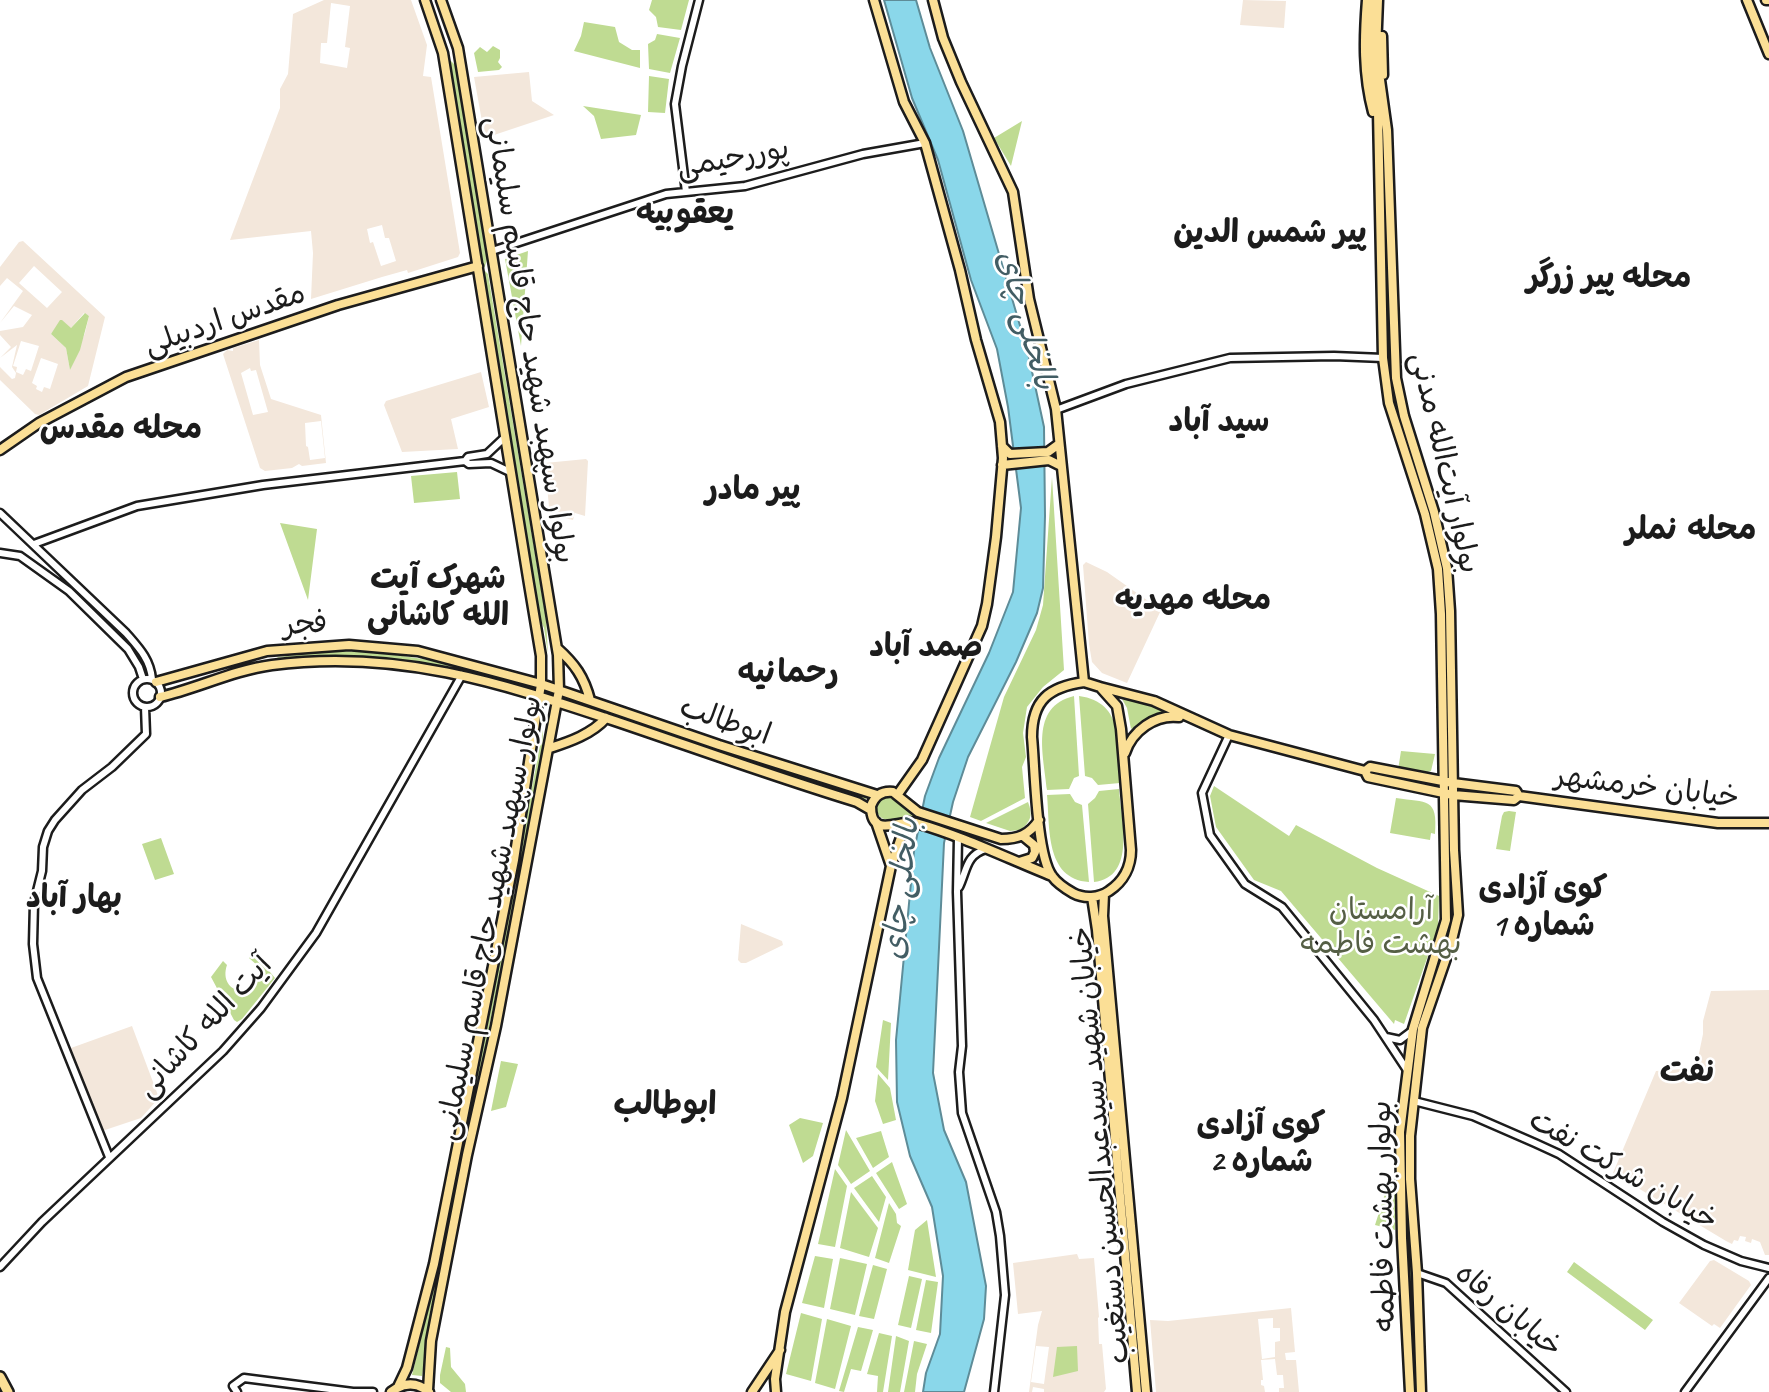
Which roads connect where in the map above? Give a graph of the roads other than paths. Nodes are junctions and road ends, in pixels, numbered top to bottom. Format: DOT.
graph roads {
  1 [pos="425,0"];
  2 [pos="441,0"];
  3 [pos="699,0"];
  4 [pos="874,0"];
  5 [pos="933,0"];
  6 [pos="1367,0"];
  7 [pos="1373,0"];
  8 [pos="1381,0"];
  9 [pos="1747,0"];
  10 [pos="458,48"];
  11 [pos="443,53"];
  12 [pos="1769,54"];
  13 [pos="1381,111"];
  14 [pos="1382,129"];
  15 [pos="925,143"];
  16 [pos="686,192"];
  17 [pos="492,251"];
  18 [pos="478,266"];
  19 [pos="1383,358"];
  20 [pos="1056,410"];
  21 [pos="504,438"];
  22 [pos="1059,444"];
  23 [pos="1002,446"];
  24 [pos="0,450"];
  25 [pos="1049,456"];
  26 [pos="465,461"];
  27 [pos="1008,461"];
  28 [pos="1061,466"];
  29 [pos="510,472"];
  30 [pos="0,513"];
  31 [pos="34,544"];
  32 [pos="0,553"];
  33 [pos="124,630"];
  34 [pos="115,636"];
  35 [pos="556,648"];
  36 [pos="469,663"];
  37 [pos="462,675"];
  38 [pos="143,679"];
  39 [pos="154,680"];
  40 [pos="1084,682"];
  41 [pos="541,684"];
  42 [pos="1100,687"];
  43 [pos="559,690"];
  44 [pos="160,697"];
  45 [pos="539,697"];
  46 [pos="590,700"];
  47 [pos="558,702"];
  48 [pos="145,707"];
  49 [pos="606,718"];
  50 [pos="1189,719"];
  51 [pos="1229,735"];
  52 [pos="550,748"];
  53 [pos="1124,756"];
  54 [pos="1365,771"];
  55 [pos="1443,781"];
  56 [pos="1453,783"];
  57 [pos="1443,793"];
  58 [pos="898,794"];
  59 [pos="877,795"];
  60 [pos="1453,795"];
  61 [pos="1519,796"];
  62 [pos="871,810"];
  63 [pos="1039,820"];
  64 [pos="876,821"];
  65 [pos="913,823"];
  66 [pos="1769,823"];
  67 [pos="1023,836"];
  68 [pos="957,837"];
  69 [pos="986,849"];
  70 [pos="1019,862"];
  71 [pos="891,866"];
  72 [pos="1052,876"];
  73 [pos="510,879"];
  74 [pos="523,882"];
  75 [pos="957,892"];
  76 [pos="1104,894"];
  77 [pos="1092,897"];
  78 [pos="1425,1005"];
  79 [pos="1413,1029"];
  80 [pos="1386,1037"];
  81 [pos="1407,1070"];
  82 [pos="1403,1099"];
  83 [pos="1414,1101"];
  84 [pos="109,1157"];
  85 [pos="0,1267"];
  86 [pos="1769,1268"];
  87 [pos="1417,1273"];
  88 [pos="1769,1278"];
  89 [pos="780,1350"];
  90 [pos="0,1377"];
  91 [pos="394,1389"];
  92 [pos="429,1391"];
  93 [pos="8,1392"];
  94 [pos="237,1392"];
  95 [pos="373,1392"];
  96 [pos="752,1392"];
  97 [pos="776,1392"];
  98 [pos="992,1392"];
  99 [pos="1138,1392"];
  100 [pos="1146,1392"];
  101 [pos="1410,1392"];
  102 [pos="1421,1392"];
  103 [pos="1566,1392"];
  104 [pos="1685,1392"];
  1 -- 11 [label="main road, بولوار سپهبد شهید حاج قاسم سلیمانی"];
  2 -- 10 [label="main road, بولوار سپهبد شهید حاج قاسم سلیمانی"];
  3 -- 16 [label="street"];
  4 -- 15 [label="main road"];
  5 -- 20 [label="main road"];
  6 -- 14 [label="main road"];
  7 -- 13 [label="main road"];
  8 -- 13 [label="main road"];
  8 -- 14 [label="main road"];
  9 -- 12 [label="main road"];
  10 -- 11 [label="main road"];
  10 -- 17 [label="main road, بولوار سپهبد شهید حاج قاسم سلیمانی"];
  11 -- 18 [label="main road, بولوار سپهبد شهید حاج قاسم سلیمانی"];
  13 -- 14 [label="main road, بولوار آیت‌الله مدنی"];
  14 -- 19 [label="main road, بولوار آیت‌الله مدنی"];
  14 -- 56 [label="main road, بولوار آیت‌الله مدنی"];
  15 -- 16 [label="street, پوررحیمی"];
  15 -- 23 [label="main road"];
  16 -- 17 [label="street, پوررحیمی"];
  17 -- 35 [label="main road, بولوار سپهبد شهید حاج قاسم سلیمانی"];
  18 -- 21 [label="main road, بولوار سپهبد شهید حاج قاسم سلیمانی"];
  18 -- 24 [label="main road, مقدس اردبیلی"];
  19 -- 20 [label="street"];
  19 -- 55 [label="main road, بولوار آیت‌الله مدنی"];
  20 -- 22 [label="main road"];
  21 -- 26 [label="street"];
  21 -- 29 [label="main road, بولوار سپهبد شهید حاج قاسم سلیمانی"];
  22 -- 25 [label="main road"];
  22 -- 28 [label="main road"];
  23 -- 27 [label="main road"];
  23 -- 27 [label="main road"];
  25 -- 27 [label="main road"];
  25 -- 28 [label="main road"];
  26 -- 29 [label="street"];
  26 -- 31 [label="street"];
  27 -- 58 [label="main road"];
  28 -- 40 [label="main road"];
  29 -- 41 [label="main road, بولوار سپهبد شهید حاج قاسم سلیمانی"];
  30 -- 31 [label="street"];
  31 -- 33 [label="street"];
  32 -- 34 [label="street"];
  33 -- 34 [label="street"];
  33 -- 39 [label="street"];
  34 -- 38 [label="street"];
  35 -- 43 [label="main road, بولوار سپهبد شهید حاج قاسم سلیمانی"];
  35 -- 46 [label="main road"];
  36 -- 37 [label="main road"];
  36 -- 39 [label="main road, فجر"];
  36 -- 41 [label="main road, فجر"];
  37 -- 44 [label="main road, فجر"];
  37 -- 45 [label="main road, فجر"];
  37 -- 84 [label="street, آیت الله کاشانی"];
  38 -- 39 [label="street"];
  38 -- 48 [label="street"];
  39 -- 44 [label="street"];
  40 -- 42 [label="main road, خیابان خرمشهر"];
  40 -- 63 [label="main road"];
  41 -- 43 [label="main road, فجر"];
  41 -- 45 [label="main road, بولوار سپهبد شهید حاج قاسم سلیمانی"];
  42 -- 50 [label="main road, خیابان خرمشهر"];
  42 -- 53 [label="main road"];
  43 -- 46 [label="main road, ابوطالب"];
  43 -- 47 [label="main road, بولوار سپهبد شهید حاج قاسم سلیمانی"];
  44 -- 48 [label="street"];
  45 -- 47 [label="main road, فجر"];
  45 -- 73 [label="main road, بولوار سپهبد شهید حاج قاسم سلیمانی"];
  46 -- 59 [label="main road, ابوطالب"];
  47 -- 49 [label="main road, ابوطالب"];
  47 -- 52 [label="main road, بولوار سپهبد شهید حاج قاسم سلیمانی"];
  48 -- 84 [label="street"];
  49 -- 52 [label="main road"];
  49 -- 62 [label="main road, ابوطالب"];
  50 -- 51 [label="main road, خیابان خرمشهر"];
  50 -- 53 [label="main road"];
  51 -- 54 [label="main road, خیابان خرمشهر"];
  51 -- 80 [label="street"];
  52 -- 74 [label="main road, بولوار سپهبد شهید حاج قاسم سلیمانی"];
  53 -- 76 [label="main road"];
  54 -- 55 [label="main road, خیابان خرمشهر"];
  54 -- 57 [label="main road, خیابان خرمشهر"];
  55 -- 56 [label="main road, خیابان خرمشهر"];
  55 -- 57 [label="main road, بولوار آیت‌الله مدنی"];
  56 -- 60 [label="main road, بولوار آیت‌الله مدنی"];
  56 -- 61 [label="main road, خیابان خرمشهر"];
  57 -- 60 [label="main road, خیابان خرمشهر"];
  57 -- 78 [label="main road, بولوار بهشت فاطمه"];
  58 -- 59 [label="main road"];
  58 -- 67 [label="main road"];
  59 -- 62 [label="main road"];
  60 -- 61 [label="main road, خیابان خرمشهر"];
  60 -- 78 [label="main road, بولوار بهشت فاطمه"];
  61 -- 66 [label="main road, خیابان خرمشهر"];
  62 -- 64 [label="main road"];
  63 -- 67 [label="main road"];
  63 -- 72 [label="main road"];
  64 -- 65 [label="main road"];
  64 -- 71 [label="main road"];
  65 -- 68 [label="main road"];
  65 -- 71 [label="main road"];
  67 -- 70 [label="main road"];
  68 -- 69 [label="main road"];
  68 -- 75 [label="street"];
  69 -- 70 [label="main road"];
  69 -- 75 [label="street"];
  70 -- 72 [label="main road"];
  71 -- 89 [label="main road"];
  72 -- 77 [label="main road"];
  73 -- 74 [label="main road"];
  73 -- 91 [label="main road, بولوار سپهبد شهید حاج قاسم سلیمانی"];
  74 -- 92 [label="main road, بولوار سپهبد شهید حاج قاسم سلیمانی"];
  75 -- 98 [label="street"];
  76 -- 77 [label="main road"];
  76 -- 100 [label="main road, خیابان شهید سیدعبدالحسین دستغیب"];
  77 -- 99 [label="main road, خیابان شهید سیدعبدالحسین دستغیب"];
  78 -- 79 [label="main road, بولوار بهشت فاطمه"];
  78 -- 83 [label="main road, بولوار بهشت فاطمه"];
  79 -- 80 [label="street"];
  79 -- 81 [label="main road, بولوار بهشت فاطمه"];
  80 -- 81 [label="street"];
  81 -- 82 [label="main road, بولوار بهشت فاطمه"];
  82 -- 83 [label="main road"];
  82 -- 101 [label="main road, بولوار بهشت فاطمه"];
  83 -- 86 [label="street, خیابان شرکت نفت"];
  83 -- 87 [label="main road, بولوار بهشت فاطمه"];
  84 -- 85 [label="street, آیت الله کاشانی"];
  87 -- 102 [label="main road, بولوار بهشت فاطمه"];
  87 -- 103 [label="street, خیابان رفاه"];
  88 -- 104 [label="street"];
  89 -- 96 [label="main road"];
  89 -- 97 [label="main road"];
  90 -- 93 [label="highway"];
  91 -- 92 [label="main road"];
  94 -- 95 [label="street"];
}
